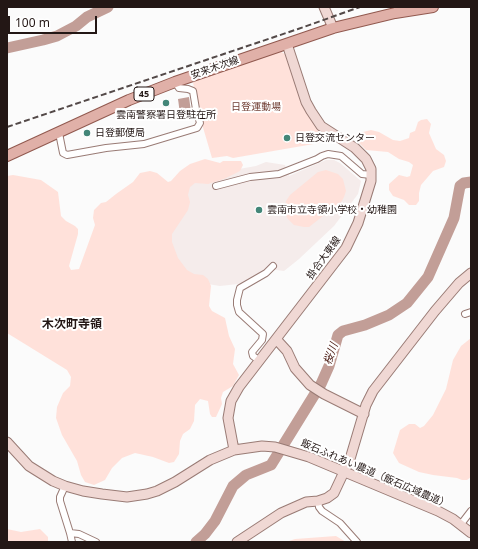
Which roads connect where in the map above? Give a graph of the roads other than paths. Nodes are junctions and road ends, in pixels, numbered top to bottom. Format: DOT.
graph roads {
  1 [pos="324,7"];
  2 [pos="433,7"];
  3 [pos="333,28"];
  4 [pos="287,44"];
  5 [pos="175,82"];
  6 [pos="59,133"];
  7 [pos="7,156"];
  8 [pos="371,175"];
  9 [pos="216,186"];
  10 [pos="273,266"];
  11 [pos="471,273"];
  12 [pos="276,339"];
  13 [pos="260,361"];
  14 [pos="364,414"];
  15 [pos="7,442"];
  16 [pos="234,450"];
  17 [pos="344,472"];
  18 [pos="65,486"];
  19 [pos="318,501"];
  20 [pos="471,511"];
  21 [pos="461,524"];
  22 [pos="70,533"];
  23 [pos="471,533"];
  24 [pos="72,542"];
  25 [pos="96,542"];
  26 [pos="237,542"];
  27 [pos="357,542"];
  1 -- 3 [label="main road"];
  2 -- 3 [label="main road, 安来木次線 / 45"];
  3 -- 4 [label="main road, 安来木次線 / 45"];
  4 -- 5 [label="main road, 安来木次線 / 45"];
  4 -- 8 [label="main road"];
  5 -- 6 [label="main road, 安来木次線 / 45"];
  5 -- 6 [label="street"];
  6 -- 7 [label="main road, 安来木次線 / 45"];
  8 -- 9 [label="street"];
  8 -- 12 [label="main road, 掛合大東線"];
  10 -- 13 [label="street"];
  11 -- 14 [label="main road"];
  12 -- 13 [label="main road, 掛合大東線"];
  12 -- 14 [label="main road"];
  13 -- 16 [label="main road, 掛合大東線"];
  14 -- 17 [label="main road"];
  15 -- 18 [label="main road, 飯石ふれあい農道（飯石広域農道）"];
  16 -- 17 [label="main road, 飯石ふれあい農道（飯石広域農道）"];
  16 -- 18 [label="main road, 飯石ふれあい農道（飯石広域農道）"];
  17 -- 19 [label="main road"];
  17 -- 21 [label="main road, 飯石ふれあい農道（飯石広域農道）"];
  18 -- 22 [label="street"];
  19 -- 26 [label="main road"];
  19 -- 27 [label="street"];
  20 -- 21 [label="street"];
  21 -- 23 [label="main road, 飯石ふれあい農道（飯石広域農道）"];
  22 -- 24 [label="street"];
  22 -- 25 [label="street"];
}
